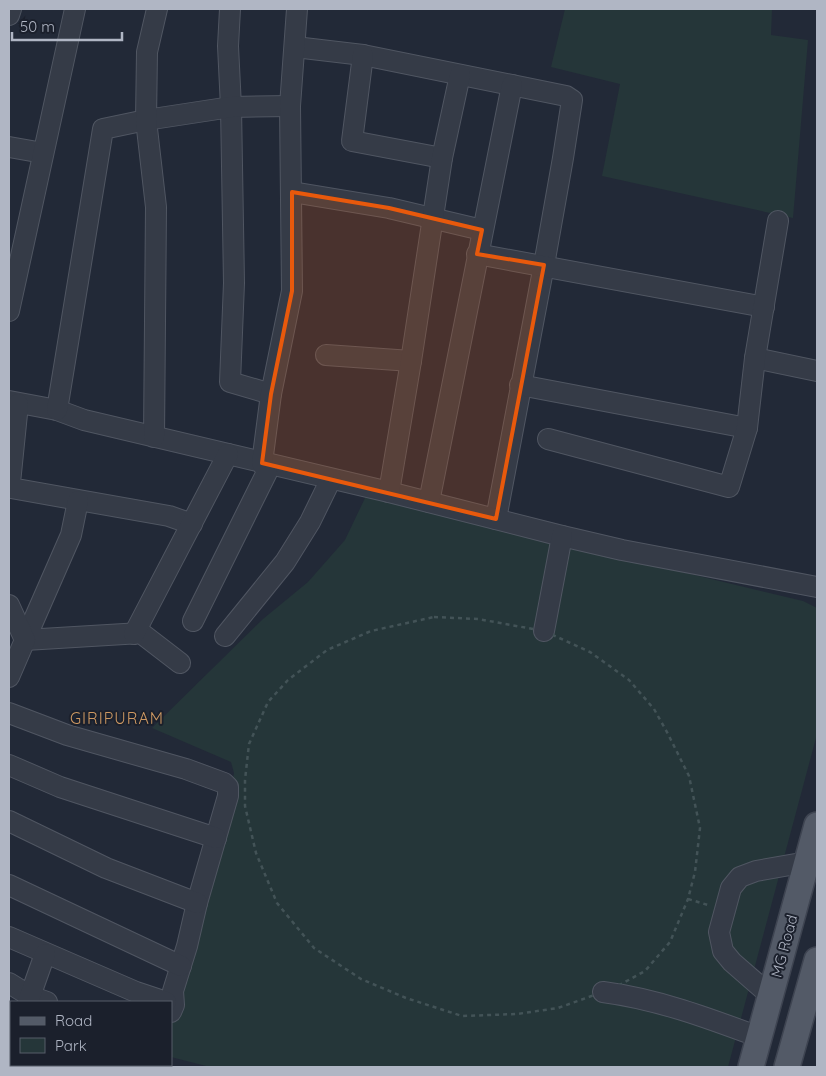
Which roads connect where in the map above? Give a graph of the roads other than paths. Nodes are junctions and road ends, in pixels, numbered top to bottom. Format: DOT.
graph roads {
  1 [pos="10,9"];
  2 [pos="75,9"];
  3 [pos="157,9"];
  4 [pos="230,9"];
  5 [pos="297,9"];
  6 [pos="9,15"];
  7 [pos="295,47"];
  8 [pos="363,56"];
  9 [pos="460,75"];
  10 [pos="512,85"];
  11 [pos="290,106"];
  12 [pos="231,107"];
  13 [pos="146,120"];
  14 [pos="9,147"];
  15 [pos="44,153"];
  16 [pos="442,158"];
  17 [pos="292,192"];
  18 [pos="432,218"];
  19 [pos="778,221"];
  20 [pos="482,230"];
  21 [pos="477,254"];
  22 [pos="544,265"];
  23 [pos="764,307"];
  24 [pos="9,311"];
  25 [pos="326,355"];
  26 [pos="755,358"];
  27 [pos="411,361"];
  28 [pos="817,370"];
  29 [pos="520,385"];
  30 [pos="271,394"];
  31 [pos="14,402"];
  32 [pos="57,410"];
  33 [pos="747,428"];
  34 [pos="154,437"];
  35 [pos="548,439"];
  36 [pos="228,454"];
  37 [pos="262,463"];
  38 [pos="331,479"];
  39 [pos="389,492"];
  40 [pos="78,501"];
  41 [pos="429,502"];
  42 [pos="496,519"];
  43 [pos="192,524"];
  44 [pos="562,536"];
  45 [pos="808,586"];
  46 [pos="817,597"];
  47 [pos="9,605"];
  48 [pos="193,621"];
  49 [pos="544,631"];
  50 [pos="134,634"];
  51 [pos="225,636"];
  52 [pos="25,640"];
  53 [pos="180,663"];
  54 [pos="9,677"];
  55 [pos="9,713"];
  56 [pos="9,765"];
  57 [pos="9,821"];
  58 [pos="817,825"];
  59 [pos="216,838"];
  60 [pos="807,862"];
  61 [pos="9,885"];
  62 [pos="197,903"];
  63 [pos="9,937"];
  64 [pos="44,954"];
  65 [pos="817,960"];
  66 [pos="182,966"];
  67 [pos="9,983"];
  68 [pos="603,992"];
  69 [pos="35,1000"];
  70 [pos="158,1001"];
  71 [pos="172,1001"];
  72 [pos="807,1014"];
  73 [pos="765,1016"];
  74 [pos="751,1067"];
  75 [pos="787,1067"];
  1 -- 6 [label="street"];
  2 -- 15 [label="street"];
  3 -- 13 [label="street"];
  4 -- 12 [label="street"];
  5 -- 7 [label="street"];
  7 -- 8 [label="street"];
  7 -- 11 [label="street"];
  8 -- 9 [label="street"];
  8 -- 16 [label="street"];
  9 -- 10 [label="street"];
  9 -- 16 [label="street"];
  10 -- 20 [label="street"];
  10 -- 22 [label="street"];
  11 -- 12 [label="street"];
  11 -- 17 [label="street"];
  12 -- 13 [label="street"];
  12 -- 30 [label="street"];
  13 -- 32 [label="street"];
  13 -- 34 [label="street"];
  14 -- 15 [label="street"];
  15 -- 24 [label="street"];
  16 -- 18 [label="street"];
  17 -- 18 [label="street"];
  17 -- 30 [label="street"];
  18 -- 20 [label="street"];
  18 -- 27 [label="street"];
  19 -- 23 [label="street"];
  20 -- 21 [label="street"];
  21 -- 22 [label="street"];
  21 -- 41 [label="street"];
  22 -- 23 [label="street"];
  22 -- 29 [label="street"];
  23 -- 26 [label="street"];
  25 -- 27 [label="street"];
  26 -- 28 [label="street"];
  26 -- 33 [label="street"];
  27 -- 39 [label="street"];
  29 -- 33 [label="street"];
  29 -- 42 [label="street"];
  30 -- 37 [label="street"];
  31 -- 32 [label="street"];
  31 -- 40 [label="street"];
  32 -- 34 [label="street"];
  33 -- 35 [label="street"];
  34 -- 36 [label="street"];
  36 -- 37 [label="street"];
  36 -- 43 [label="street"];
  37 -- 38 [label="street"];
  37 -- 48 [label="street"];
  38 -- 39 [label="street"];
  38 -- 51 [label="street"];
  39 -- 41 [label="street"];
  40 -- 43 [label="street"];
  40 -- 52 [label="street"];
  41 -- 42 [label="street"];
  42 -- 44 [label="street"];
  43 -- 50 [label="street"];
  44 -- 45 [label="street"];
  44 -- 49 [label="street"];
  45 -- 46 [label="street"];
  47 -- 52 [label="street"];
  50 -- 52 [label="street"];
  50 -- 53 [label="street"];
  52 -- 54 [label="street"];
  55 -- 59 [label="street"];
  56 -- 59 [label="street"];
  57 -- 62 [label="street"];
  58 -- 60 [label="main road, MG Road"];
  59 -- 62 [label="street"];
  60 -- 73 [label="main road, MG Road"];
  60 -- 73 [label="street"];
  61 -- 66 [label="street"];
  62 -- 66 [label="street"];
  63 -- 64 [label="street"];
  64 -- 69 [label="street"];
  64 -- 70 [label="street"];
  65 -- 72 [label="main road"];
  66 -- 71 [label="street"];
  67 -- 69 [label="street"];
  68 -- 73 [label="street"];
  72 -- 73 [label="main road"];
  72 -- 75 [label="main road"];
  73 -- 74 [label="main road, MG Road"];
}
